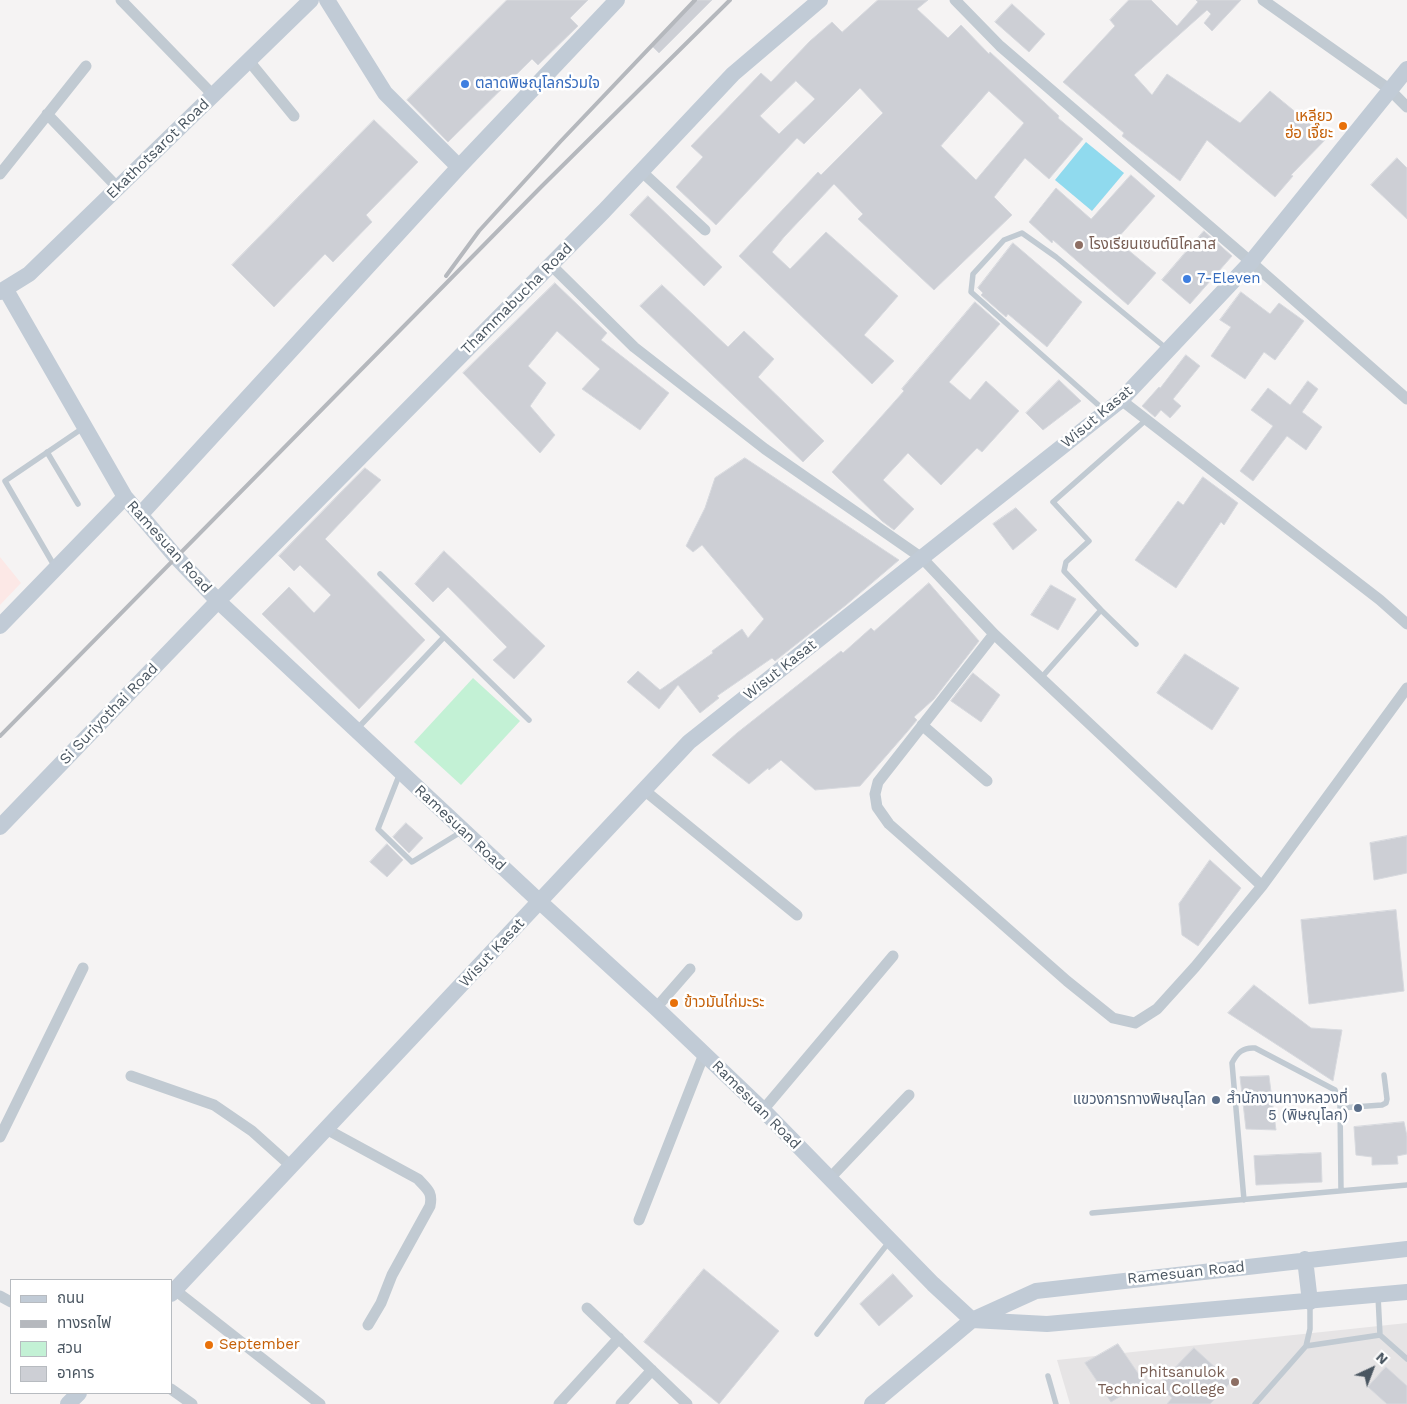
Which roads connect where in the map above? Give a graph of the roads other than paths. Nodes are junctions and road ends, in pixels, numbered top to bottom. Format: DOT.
graph roads {
  1 [pos="121,0"];
  2 [pos="311,0"];
  3 [pos="328,0"];
  4 [pos="617,0"];
  5 [pos="820,0"];
  6 [pos="955,0"];
  7 [pos="1263,0"];
  8 [pos="249,61"];
  9 [pos="86,66"];
  10 [pos="1407,69"];
  11 [pos="1389,89"];
  12 [pos="213,95"];
  13 [pos="1407,107"];
  14 [pos="48,114"];
  15 [pos="294,116"];
  16 [pos="459,167"];
  17 [pos="641,171"];
  18 [pos="0,174"];
  19 [pos="118,188"];
  20 [pos="705,230"];
  21 [pos="1252,262"];
  22 [pos="551,265"];
  23 [pos="3,291"];
  24 [pos="1168,350"];
  25 [pos="1407,398"];
  26 [pos="1121,400"];
  27 [pos="1106,412"];
  28 [pos="1146,420"];
  29 [pos="84,427"];
  30 [pos="47,452"];
  31 [pos="125,497"];
  32 [pos="78,504"];
  33 [pos="140,515"];
  34 [pos="922,558"];
  35 [pos="56,568"];
  36 [pos="380,574"];
  37 [pos="218,601"];
  38 [pos="1101,610"];
  39 [pos="1407,624"];
  40 [pos="0,626"];
  41 [pos="994,634"];
  42 [pos="444,636"];
  43 [pos="1136,644"];
  44 [pos="1041,678"];
  45 [pos="1407,688"];
  46 [pos="529,720"];
  47 [pos="922,725"];
  48 [pos="356,730"];
  49 [pos="401,772"];
  50 [pos="987,781"];
  51 [pos="644,790"];
  52 [pos="0,827"];
  53 [pos="463,830"];
  54 [pos="1262,886"];
  55 [pos="540,902"];
  56 [pos="797,915"];
  57 [pos="893,956"];
  58 [pos="83,968"];
  59 [pos="690,969"];
  60 [pos="656,1008"];
  61 [pos="704,1054"];
  62 [pos="1384,1075"];
  63 [pos="131,1076"];
  64 [pos="910,1096"];
  65 [pos="1340,1108"];
  66 [pos="763,1110"];
  67 [pos="326,1129"];
  68 [pos="0,1138"];
  69 [pos="292,1166"];
  70 [pos="830,1178"];
  71 [pos="1407,1185"];
  72 [pos="1341,1191"];
  73 [pos="1244,1200"];
  74 [pos="1092,1213"];
  75 [pos="639,1220"];
  76 [pos="890,1240"];
  77 [pos="1407,1249"];
  78 [pos="1305,1259"];
  79 [pos="173,1292"];
  80 [pos="1407,1292"];
  81 [pos="1378,1295"];
  82 [pos="1310,1302"];
  83 [pos="588,1308"];
  84 [pos="972,1320"];
  85 [pos="368,1325"];
  86 [pos="817,1334"];
  87 [pos="1380,1335"];
  88 [pos="619,1338"];
  89 [pos="1306,1346"];
  90 [pos="1407,1359"];
  91 [pos="652,1370"];
  92 [pos="1048,1376"];
  93 [pos="172,1391"];
  94 [pos="77,1394"];
  95 [pos="189,1403"];
  96 [pos="68,1404"];
  97 [pos="320,1404"];
  98 [pos="559,1404"];
  99 [pos="621,1404"];
  100 [pos="687,1404"];
  101 [pos="872,1404"];
  102 [pos="1056,1404"];
  103 [pos="1255,1404"];
  1 -- 12 [label="street"];
  2 -- 8 [label="main road, Ekathotsarot Road"];
  3 -- 16 [label="main road"];
  4 -- 16 [label="main road"];
  5 -- 17 [label="main road, Thammabucha Road"];
  6 -- 21 [label="street"];
  7 -- 11 [label="street"];
  8 -- 12 [label="main road, Ekathotsarot Road"];
  8 -- 15 [label="street"];
  9 -- 14 [label="street"];
  10 -- 11 [label="main road, Wisut Kasat"];
  11 -- 13 [label="street"];
  11 -- 21 [label="main road, Wisut Kasat"];
  12 -- 19 [label="main road, Ekathotsarot Road"];
  14 -- 18 [label="street"];
  14 -- 19 [label="street"];
  16 -- 33 [label="main road"];
  17 -- 20 [label="street"];
  17 -- 22 [label="main road, Thammabucha Road"];
  19 -- 23 [label="main road, Ekathotsarot Road"];
  21 -- 24 [label="main road, Wisut Kasat"];
  21 -- 25 [label="street"];
  22 -- 34 [label="street"];
  22 -- 37 [label="main road, Thammabucha Road"];
  23 -- 29 [label="main road, Ramesuan Road"];
  24 -- 26 [label="main road, Wisut Kasat"];
  24 -- 27 [label="lane"];
  26 -- 27 [label="main road, Wisut Kasat"];
  26 -- 28 [label="street"];
  27 -- 34 [label="main road, Wisut Kasat"];
  28 -- 38 [label="lane"];
  28 -- 39 [label="street"];
  29 -- 30 [label="lane"];
  29 -- 31 [label="main road, Ramesuan Road"];
  30 -- 32 [label="lane"];
  30 -- 35 [label="lane"];
  31 -- 33 [label="main road, Ramesuan Road"];
  31 -- 35 [label="main road"];
  33 -- 37 [label="main road, Ramesuan Road"];
  34 -- 41 [label="street"];
  34 -- 51 [label="main road, Wisut Kasat"];
  35 -- 40 [label="main road"];
  36 -- 42 [label="lane"];
  37 -- 48 [label="main road, Ramesuan Road"];
  37 -- 52 [label="main road, Si Suriyothai Road"];
  38 -- 43 [label="lane"];
  38 -- 44 [label="lane"];
  41 -- 44 [label="street"];
  41 -- 47 [label="street"];
  42 -- 46 [label="lane"];
  42 -- 48 [label="lane"];
  44 -- 54 [label="street"];
  45 -- 54 [label="street"];
  47 -- 50 [label="street"];
  47 -- 54 [label="street"];
  48 -- 49 [label="main road, Ramesuan Road"];
  49 -- 53 [label="main road, Ramesuan Road"];
  49 -- 53 [label="lane"];
  51 -- 55 [label="main road, Wisut Kasat"];
  51 -- 56 [label="street"];
  53 -- 55 [label="main road, Ramesuan Road"];
  55 -- 60 [label="main road, Ramesuan Road"];
  55 -- 67 [label="main road, Wisut Kasat"];
  57 -- 66 [label="street"];
  58 -- 68 [label="street"];
  59 -- 60 [label="street"];
  60 -- 61 [label="main road, Ramesuan Road"];
  61 -- 66 [label="main road, Ramesuan Road"];
  61 -- 75 [label="street"];
  62 -- 65 [label="lane"];
  63 -- 69 [label="street"];
  64 -- 70 [label="street"];
  65 -- 72 [label="lane"];
  65 -- 73 [label="lane"];
  66 -- 70 [label="main road, Ramesuan Road"];
  67 -- 69 [label="main road, Wisut Kasat"];
  67 -- 85 [label="street"];
  69 -- 79 [label="main road, Wisut Kasat"];
  70 -- 76 [label="main road, Ramesuan Road"];
  71 -- 72 [label="lane"];
  72 -- 73 [label="lane"];
  73 -- 74 [label="lane"];
  76 -- 84 [label="main road, Ramesuan Road"];
  76 -- 86 [label="lane"];
  77 -- 78 [label="main road, Ramesuan Road"];
  78 -- 82 [label="main road"];
  78 -- 84 [label="main road, Ramesuan Road"];
  79 -- 97 [label="street"];
  80 -- 81 [label="main road"];
  81 -- 82 [label="main road"];
  81 -- 87 [label="lane"];
  82 -- 84 [label="main road"];
  82 -- 89 [label="lane"];
  83 -- 88 [label="street"];
  84 -- 101 [label="main road"];
  87 -- 89 [label="lane"];
  87 -- 90 [label="lane"];
  88 -- 91 [label="street"];
  88 -- 98 [label="street"];
  89 -- 103 [label="lane"];
  91 -- 99 [label="street"];
  91 -- 100 [label="street"];
  92 -- 102 [label="lane"];
  93 -- 95 [label="street"];
  94 -- 96 [label="main road"];
}
